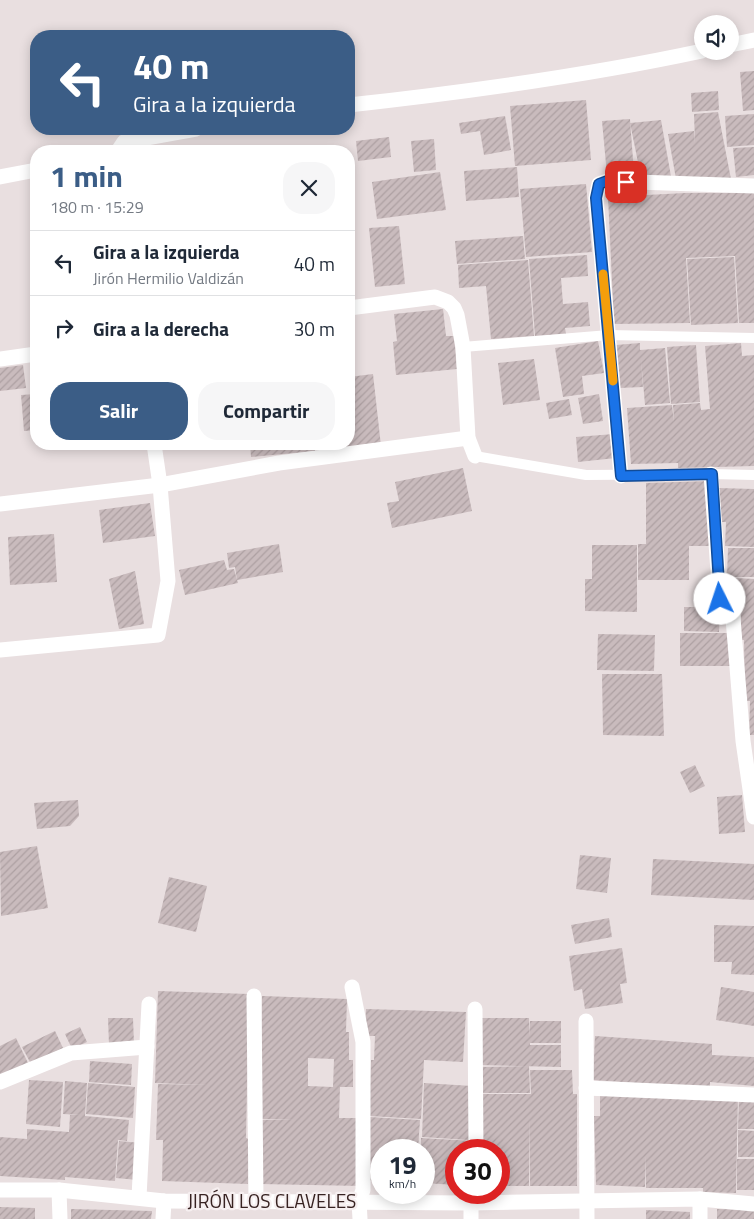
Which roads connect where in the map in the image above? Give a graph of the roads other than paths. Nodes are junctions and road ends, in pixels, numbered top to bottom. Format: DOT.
graph roads {
  1 [pos="754,40"];
  2 [pos="739,43"];
  3 [pos="694,53"];
  4 [pos="355,104"];
  5 [pos="163,135"];
  6 [pos="122,145"];
  7 [pos="30,171"];
  8 [pos="0,177"];
  9 [pos="754,186"];
  10 [pos="355,308"];
  11 [pos="609,335"];
  12 [pos="754,338"];
  13 [pos="463,347"];
  14 [pos="30,355"];
  15 [pos="0,359"];
  16 [pos="468,438"];
  17 [pos="155,450"];
  18 [pos="475,456"];
  19 [pos="712,474"];
  20 [pos="621,476"];
  21 [pos="754,476"];
  22 [pos="160,485"];
  23 [pos="0,504"];
  24 [pos="0,650"];
  25 [pos="749,741"];
  26 [pos="754,817"];
  27 [pos="352,987"];
  28 [pos="254,996"];
  29 [pos="149,1004"];
  30 [pos="475,1009"];
  31 [pos="586,1021"];
  32 [pos="147,1047"];
  33 [pos="0,1082"];
  34 [pos="586,1088"];
  35 [pos="754,1095"];
  36 [pos="476,1139"];
  37 [pos="0,1190"];
  38 [pos="59,1190"];
  39 [pos="139,1197"];
  40 [pos="445,1199"];
  41 [pos="510,1199"];
  42 [pos="700,1199"];
  43 [pos="256,1200"];
  44 [pos="587,1200"];
  45 [pos="164,1201"];
  46 [pos="359,1201"];
  47 [pos="472,1204"];
  48 [pos="754,1204"];
  49 [pos="60,1219"];
  50 [pos="164,1219"];
  51 [pos="360,1219"];
  52 [pos="471,1219"];
  53 [pos="587,1219"];
  54 [pos="700,1219"];
  1 -- 2 [label="street"];
  3 -- 4 [label="street"];
  5 -- 6 [label="street"];
  7 -- 8 [label="street"];
  9 -- 11 [label="street"];
  10 -- 13 [label="street"];
  11 -- 12 [label="lane"];
  11 -- 13 [label="lane"];
  11 -- 20 [label="street"];
  13 -- 16 [label="street"];
  14 -- 15 [label="street"];
  16 -- 18 [label="street"];
  16 -- 22 [label="street"];
  17 -- 22 [label="street"];
  18 -- 20 [label="lane"];
  19 -- 20 [label="lane"];
  19 -- 21 [label="lane"];
  19 -- 25 [label="street"];
  22 -- 23 [label="street"];
  22 -- 24 [label="street"];
  25 -- 26 [label="street"];
  27 -- 46 [label="street"];
  28 -- 43 [label="street"];
  29 -- 32 [label="street"];
  30 -- 36 [label="street"];
  31 -- 34 [label="street"];
  32 -- 33 [label="street"];
  32 -- 39 [label="street"];
  34 -- 35 [label="street"];
  34 -- 44 [label="street"];
  37 -- 38 [label="street, JIRÓN LOS CLAVELES"];
  38 -- 39 [label="street, JIRÓN LOS CLAVELES"];
  38 -- 49 [label="street"];
  39 -- 45 [label="street, JIRÓN LOS CLAVELES"];
  40 -- 46 [label="street, JIRÓN LOS CLAVELES"];
  41 -- 44 [label="street, JIRÓN LOS CLAVELES"];
  42 -- 44 [label="street, JIRÓN LOS CLAVELES"];
  42 -- 48 [label="street, JIRÓN LOS CLAVELES"];
  42 -- 54 [label="street"];
  43 -- 45 [label="street, JIRÓN LOS CLAVELES"];
  43 -- 46 [label="street, JIRÓN LOS CLAVELES"];
  44 -- 53 [label="street"];
  45 -- 50 [label="street"];
  46 -- 51 [label="street"];
  47 -- 52 [label="street"];
}
